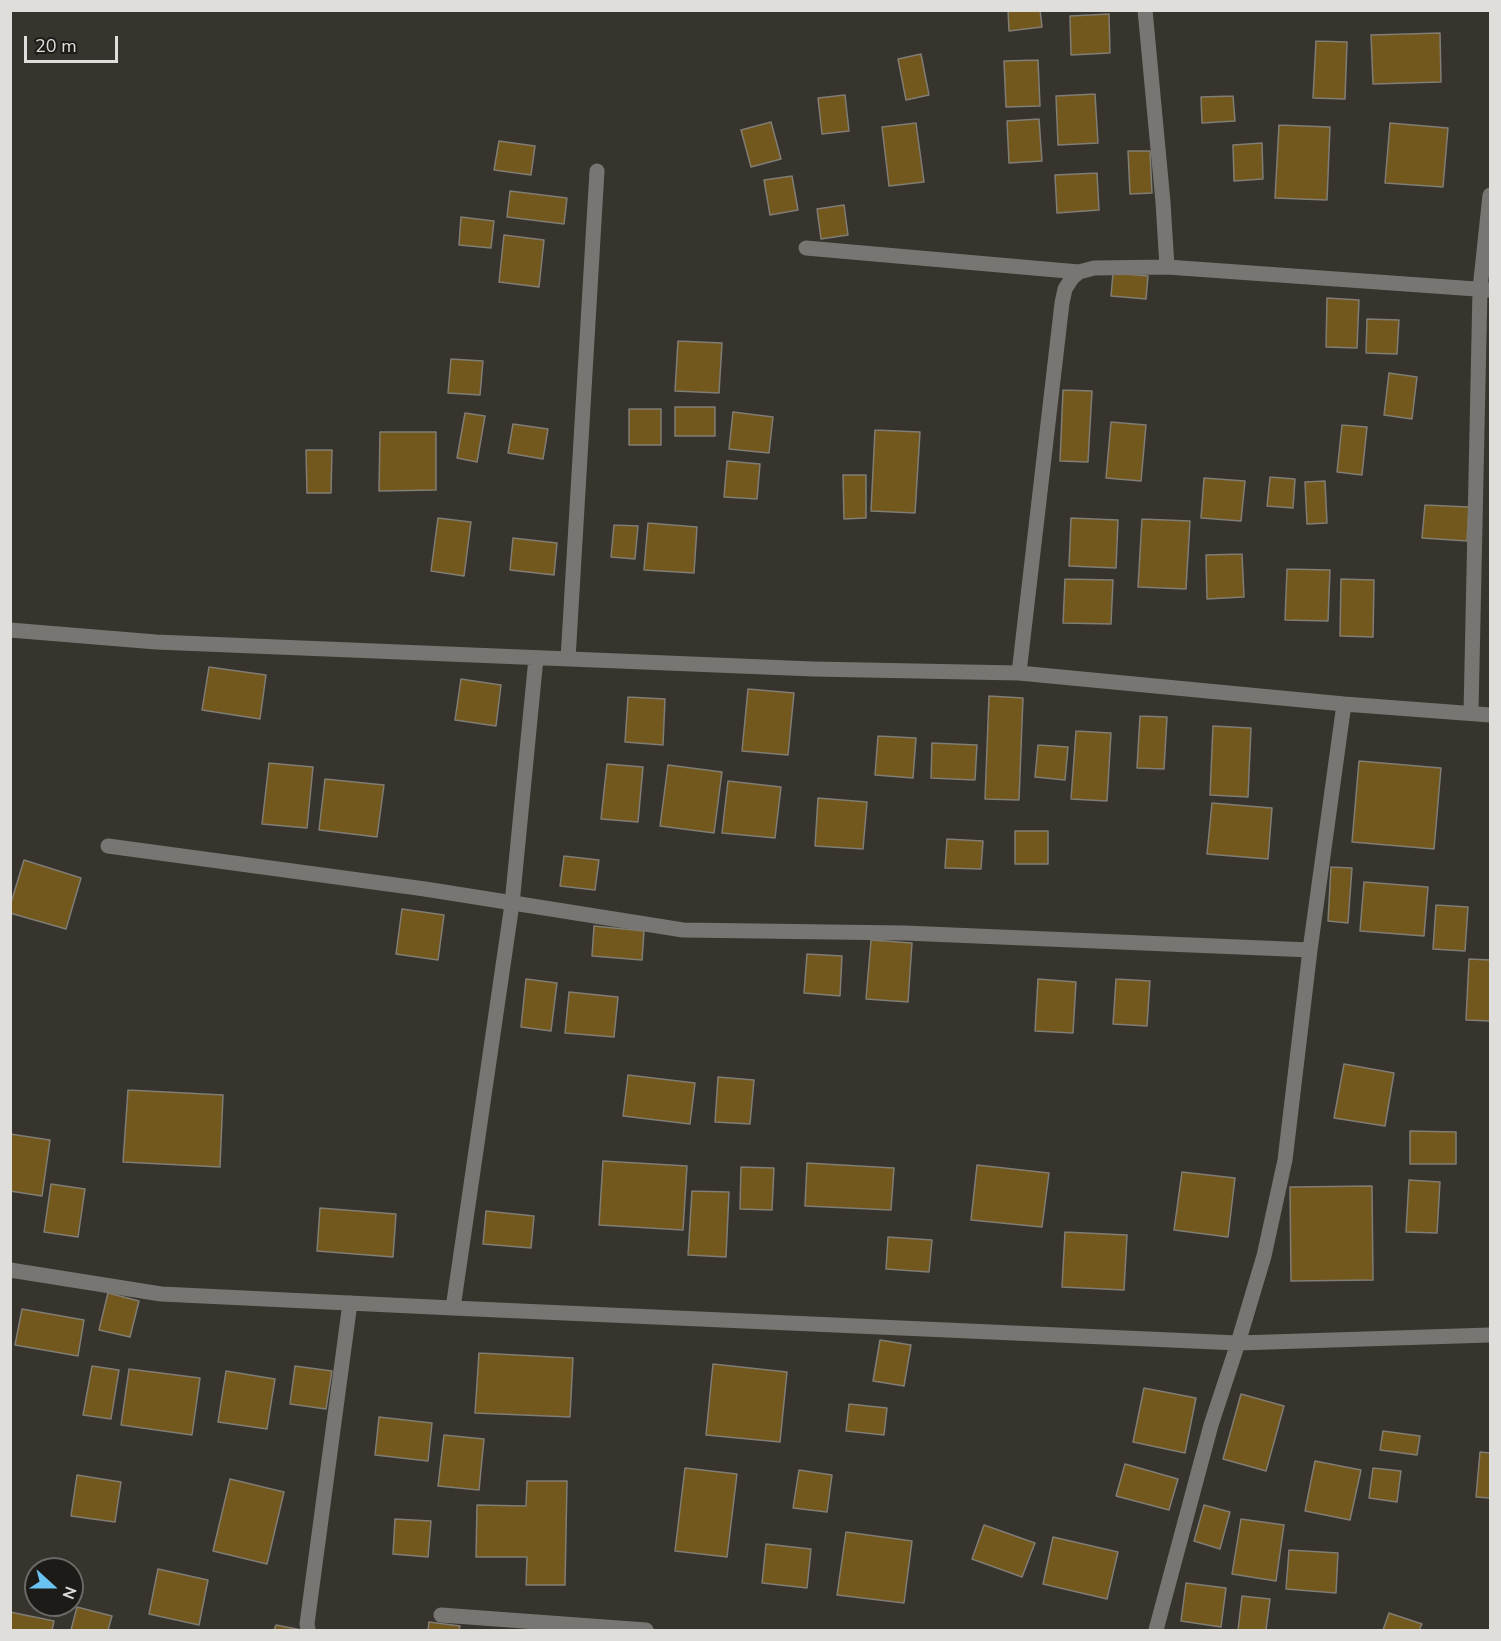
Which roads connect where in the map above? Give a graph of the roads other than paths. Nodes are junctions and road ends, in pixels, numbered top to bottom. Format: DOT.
graph roads {
  1 [pos="1144,10"];
  2 [pos="597,171"];
  3 [pos="1491,195"];
  4 [pos="806,248"];
  5 [pos="1167,267"];
  6 [pos="1079,272"];
  7 [pos="1486,289"];
  8 [pos="10,630"];
  9 [pos="536,658"];
  10 [pos="568,659"];
  11 [pos="1018,673"];
  12 [pos="1344,704"];
  13 [pos="1471,713"];
  14 [pos="1491,715"];
  15 [pos="108,846"];
  16 [pos="512,904"];
  17 [pos="1310,950"];
  18 [pos="10,1270"];
  19 [pos="350,1303"];
  20 [pos="453,1308"];
  21 [pos="1491,1335"];
  22 [pos="1238,1343"];
  23 [pos="441,1615"];
  24 [pos="308,1630"];
  25 [pos="646,1630"];
  26 [pos="1156,1630"];
  1 -- 5 [label="street"];
  2 -- 10 [label="street"];
  3 -- 7 [label="street"];
  4 -- 6 [label="street"];
  5 -- 6 [label="street"];
  5 -- 7 [label="street"];
  6 -- 11 [label="street"];
  7 -- 13 [label="street"];
  8 -- 9 [label="street"];
  9 -- 10 [label="street"];
  9 -- 16 [label="street"];
  10 -- 11 [label="street"];
  11 -- 12 [label="street"];
  12 -- 13 [label="street"];
  12 -- 17 [label="street"];
  13 -- 14 [label="street"];
  15 -- 16 [label="street"];
  16 -- 17 [label="street"];
  16 -- 20 [label="street"];
  17 -- 22 [label="street"];
  18 -- 19 [label="street"];
  19 -- 20 [label="street"];
  19 -- 24 [label="street"];
  20 -- 22 [label="street"];
  21 -- 22 [label="street"];
  22 -- 26 [label="street"];
  23 -- 25 [label="street"];
}
